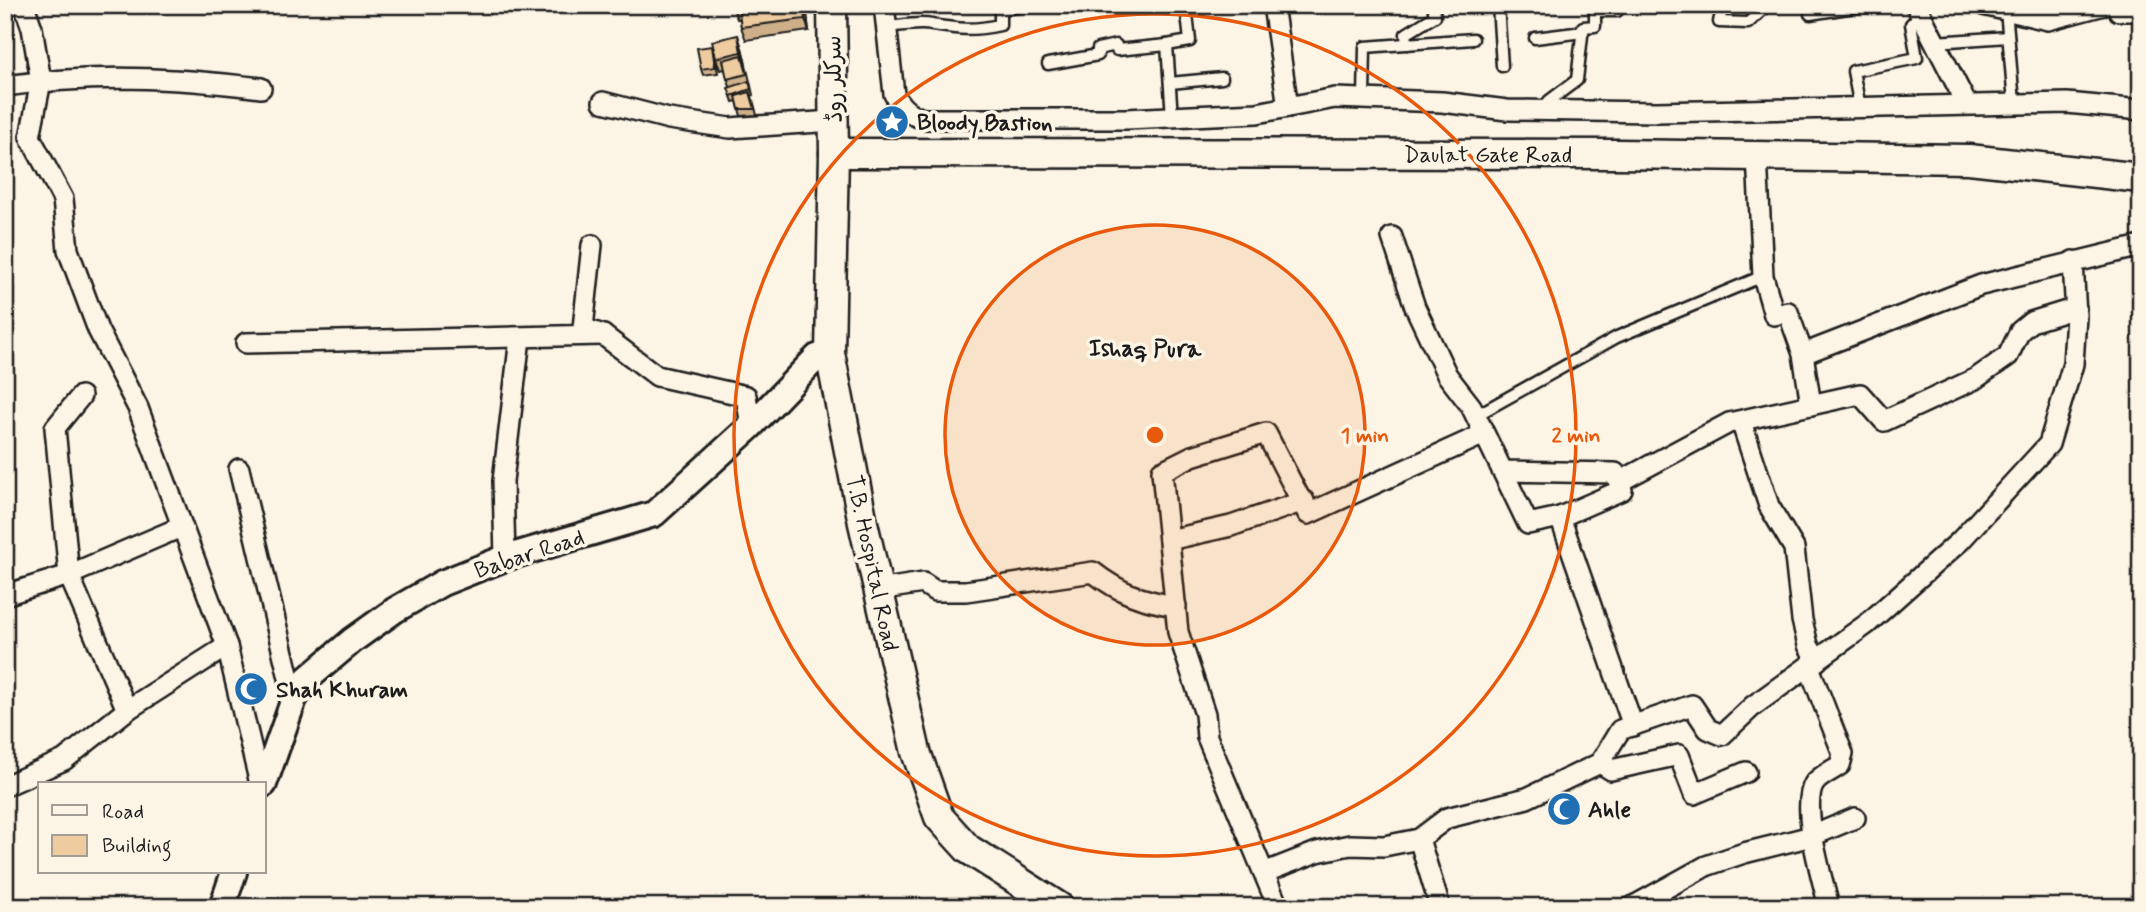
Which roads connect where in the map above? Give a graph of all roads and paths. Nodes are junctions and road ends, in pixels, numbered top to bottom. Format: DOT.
graph roads {
  1 [pos="24,5"];
  2 [pos="832,5"];
  3 [pos="884,5"];
  4 [pos="1027,5"];
  5 [pos="1186,5"];
  6 [pos="1273,5"];
  7 [pos="1433,5"];
  8 [pos="1498,5"];
  9 [pos="1618,5"];
  10 [pos="1723,5"];
  11 [pos="1768,5"];
  12 [pos="1867,5"];
  13 [pos="1983,5"];
  14 [pos="2104,5"];
  15 [pos="2118,5"];
  16 [pos="2006,8"];
  17 [pos="1918,10"];
  18 [pos="2141,11"];
  19 [pos="1810,14"];
  20 [pos="887,27"];
  21 [pos="1583,32"];
  22 [pos="2008,37"];
  23 [pos="1535,38"];
  24 [pos="1473,39"];
  25 [pos="1935,42"];
  26 [pos="1407,44"];
  27 [pos="1167,45"];
  28 [pos="1048,64"];
  29 [pos="1502,66"];
  30 [pos="1222,78"];
  31 [pos="41,81"];
  32 [pos="1170,83"];
  33 [pos="5,86"];
  34 [pos="261,88"];
  35 [pos="1364,99"];
  36 [pos="603,102"];
  37 [pos="1966,103"];
  38 [pos="2014,103"];
  39 [pos="1288,107"];
  40 [pos="1860,107"];
  41 [pos="2141,110"];
  42 [pos="1545,111"];
  43 [pos="1172,117"];
  44 [pos="833,121"];
  45 [pos="834,153"];
  46 [pos="1757,156"];
  47 [pos="2141,178"];
  48 [pos="1392,237"];
  49 [pos="592,245"];
  50 [pos="2141,246"];
  51 [pos="2073,261"];
  52 [pos="1763,276"];
  53 [pos="2076,308"];
  54 [pos="603,335"];
  55 [pos="520,338"];
  56 [pos="246,343"];
  57 [pos="830,353"];
  58 [pos="1803,354"];
  59 [pos="81,396"];
  60 [pos="1811,405"];
  61 [pos="1475,416"];
  62 [pos="1741,421"];
  63 [pos="751,426"];
  64 [pos="1484,434"];
  65 [pos="239,469"];
  66 [pos="1502,471"];
  67 [pos="1619,482"];
  68 [pos="1304,501"];
  69 [pos="1560,517"];
  70 [pos="181,527"];
  71 [pos="1169,540"];
  72 [pos="505,558"];
  73 [pos="69,575"];
  74 [pos="878,590"];
  75 [pos="5,595"];
  76 [pos="1176,606"];
  77 [pos="227,646"];
  78 [pos="1813,664"];
  79 [pos="294,699"];
  80 [pos="127,710"];
  81 [pos="1633,726"];
  82 [pos="1600,762"];
  83 [pos="1746,772"];
  84 [pos="261,782"];
  85 [pos="263,782"];
  86 [pos="5,786"];
  87 [pos="1855,818"];
  88 [pos="1812,836"];
  89 [pos="1419,839"];
  90 [pos="1266,872"];
  91 [pos="233,874"];
  92 [pos="222,907"];
  93 [pos="1059,907"];
  94 [pos="1279,907"];
  95 [pos="1440,907"];
  96 [pos="1632,907"];
  97 [pos="1829,907"];
  1 -- 31 [label="street"];
  2 -- 44 [label="main road, سرکلر روڈ"];
  3 -- 20 [label="street"];
  4 -- 20 [label="lane"];
  5 -- 27 [label="lane"];
  6 -- 39 [label="street"];
  7 -- 26 [label="lane"];
  8 -- 29 [label="lane"];
  9 -- 21 [label="lane"];
  10 -- 11 [label="lane"];
  12 -- 19 [label="lane"];
  13 -- 16 [label="street"];
  14 -- 16 [label="street"];
  15 -- 18 [label="street"];
  16 -- 22 [label="lane"];
  17 -- 25 [label="street"];
  17 -- 40 [label="lane"];
  20 -- 43 [label="street"];
  21 -- 23 [label="lane"];
  21 -- 42 [label="lane"];
  22 -- 25 [label="lane"];
  22 -- 38 [label="lane"];
  24 -- 26 [label="lane"];
  25 -- 37 [label="street"];
  26 -- 35 [label="lane"];
  27 -- 28 [label="lane"];
  27 -- 32 [label="lane"];
  30 -- 32 [label="lane"];
  31 -- 33 [label="street"];
  31 -- 34 [label="street"];
  31 -- 70 [label="street"];
  32 -- 43 [label="lane"];
  35 -- 39 [label="street"];
  35 -- 42 [label="street"];
  36 -- 44 [label="street"];
  37 -- 38 [label="street"];
  37 -- 40 [label="street"];
  38 -- 41 [label="street"];
  39 -- 43 [label="street"];
  40 -- 42 [label="street"];
  44 -- 45 [label="main road, سرکلر روڈ"];
  45 -- 46 [label="main road, Daulat Gate Road"];
  45 -- 57 [label="main road, T.B. Hospital Road"];
  46 -- 47 [label="main road, Daulat Gate Road"];
  46 -- 52 [label="street"];
  48 -- 61 [label="street"];
  49 -- 54 [label="street"];
  50 -- 51 [label="street"];
  51 -- 53 [label="street"];
  51 -- 58 [label="street"];
  52 -- 58 [label="street"];
  52 -- 61 [label="lane"];
  53 -- 60 [label="street"];
  53 -- 78 [label="street"];
  54 -- 55 [label="street"];
  54 -- 63 [label="street"];
  55 -- 56 [label="street"];
  55 -- 72 [label="street"];
  57 -- 63 [label="street, Babar Road"];
  57 -- 74 [label="main road, T.B. Hospital Road"];
  58 -- 60 [label="street"];
  59 -- 73 [label="street"];
  60 -- 62 [label="street"];
  61 -- 64 [label="street"];
  62 -- 67 [label="street"];
  62 -- 78 [label="street"];
  63 -- 72 [label="street, Babar Road"];
  64 -- 66 [label="street"];
  64 -- 68 [label="street"];
  65 -- 79 [label="street"];
  66 -- 67 [label="street"];
  66 -- 69 [label="street"];
  67 -- 69 [label="street"];
  68 -- 71 [label="street"];
  68 -- 71 [label="street"];
  69 -- 81 [label="street"];
  70 -- 73 [label="street"];
  70 -- 77 [label="street"];
  71 -- 76 [label="street"];
  72 -- 79 [label="street, Babar Road"];
  73 -- 75 [label="street"];
  73 -- 80 [label="street"];
  74 -- 76 [label="street"];
  74 -- 93 [label="main road, T.B. Hospital Road"];
  76 -- 90 [label="street"];
  77 -- 80 [label="street"];
  77 -- 84 [label="street"];
  78 -- 81 [label="street"];
  78 -- 88 [label="street"];
  79 -- 85 [label="street, Babar Road"];
  80 -- 86 [label="street"];
  81 -- 82 [label="street"];
  82 -- 83 [label="street"];
  82 -- 89 [label="street"];
  87 -- 88 [label="street"];
  88 -- 96 [label="street"];
  88 -- 97 [label="street"];
  89 -- 90 [label="street"];
  89 -- 95 [label="street"];
  90 -- 94 [label="street"];
  91 -- 92 [label="street"];
}
